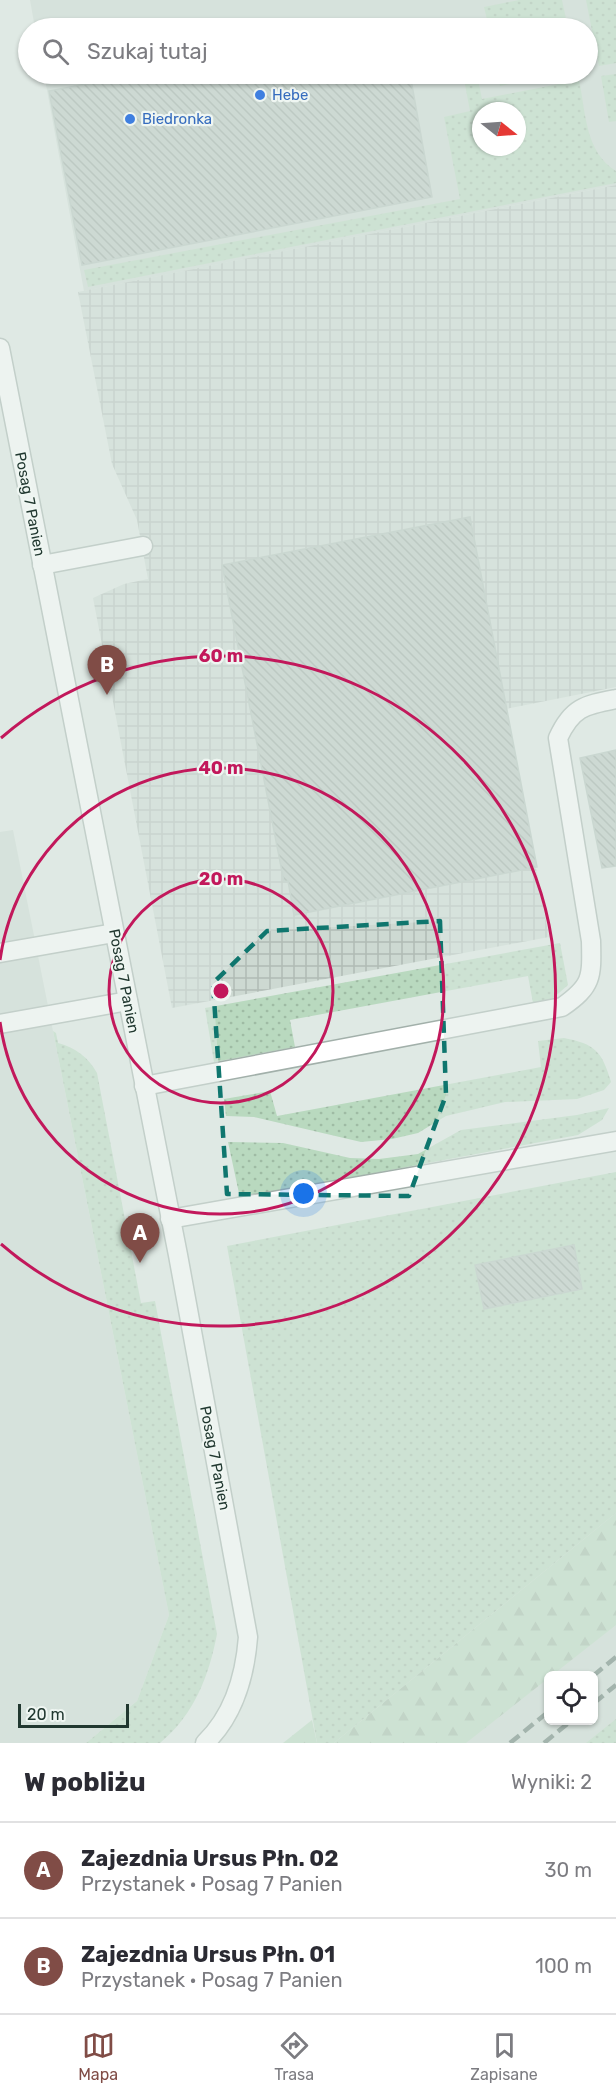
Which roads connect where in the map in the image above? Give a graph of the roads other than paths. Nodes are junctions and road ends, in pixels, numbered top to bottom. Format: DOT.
graph roads {
  1 [pos="0,348"];
  2 [pos="143,546"];
  3 [pos="42,565"];
  4 [pos="616,699"];
  5 [pos="114,933"];
  6 [pos="0,953"];
  7 [pos="128,1001"];
  8 [pos="0,1024"];
  9 [pos="144,1086"];
  10 [pos="616,1141"];
  11 [pos="170,1219"];
  12 [pos="205,1743"];
  1 -- 3 [label="street, Posag 7 Panien"];
  2 -- 3 [label="street"];
  3 -- 5 [label="street, Posag 7 Panien"];
  4 -- 9 [label="street"];
  5 -- 6 [label="street"];
  5 -- 7 [label="street, Posag 7 Panien"];
  7 -- 8 [label="street"];
  7 -- 9 [label="street, Posag 7 Panien"];
  9 -- 11 [label="street, Posag 7 Panien"];
  10 -- 11 [label="street"];
  11 -- 12 [label="street, Posag 7 Panien"];
}
